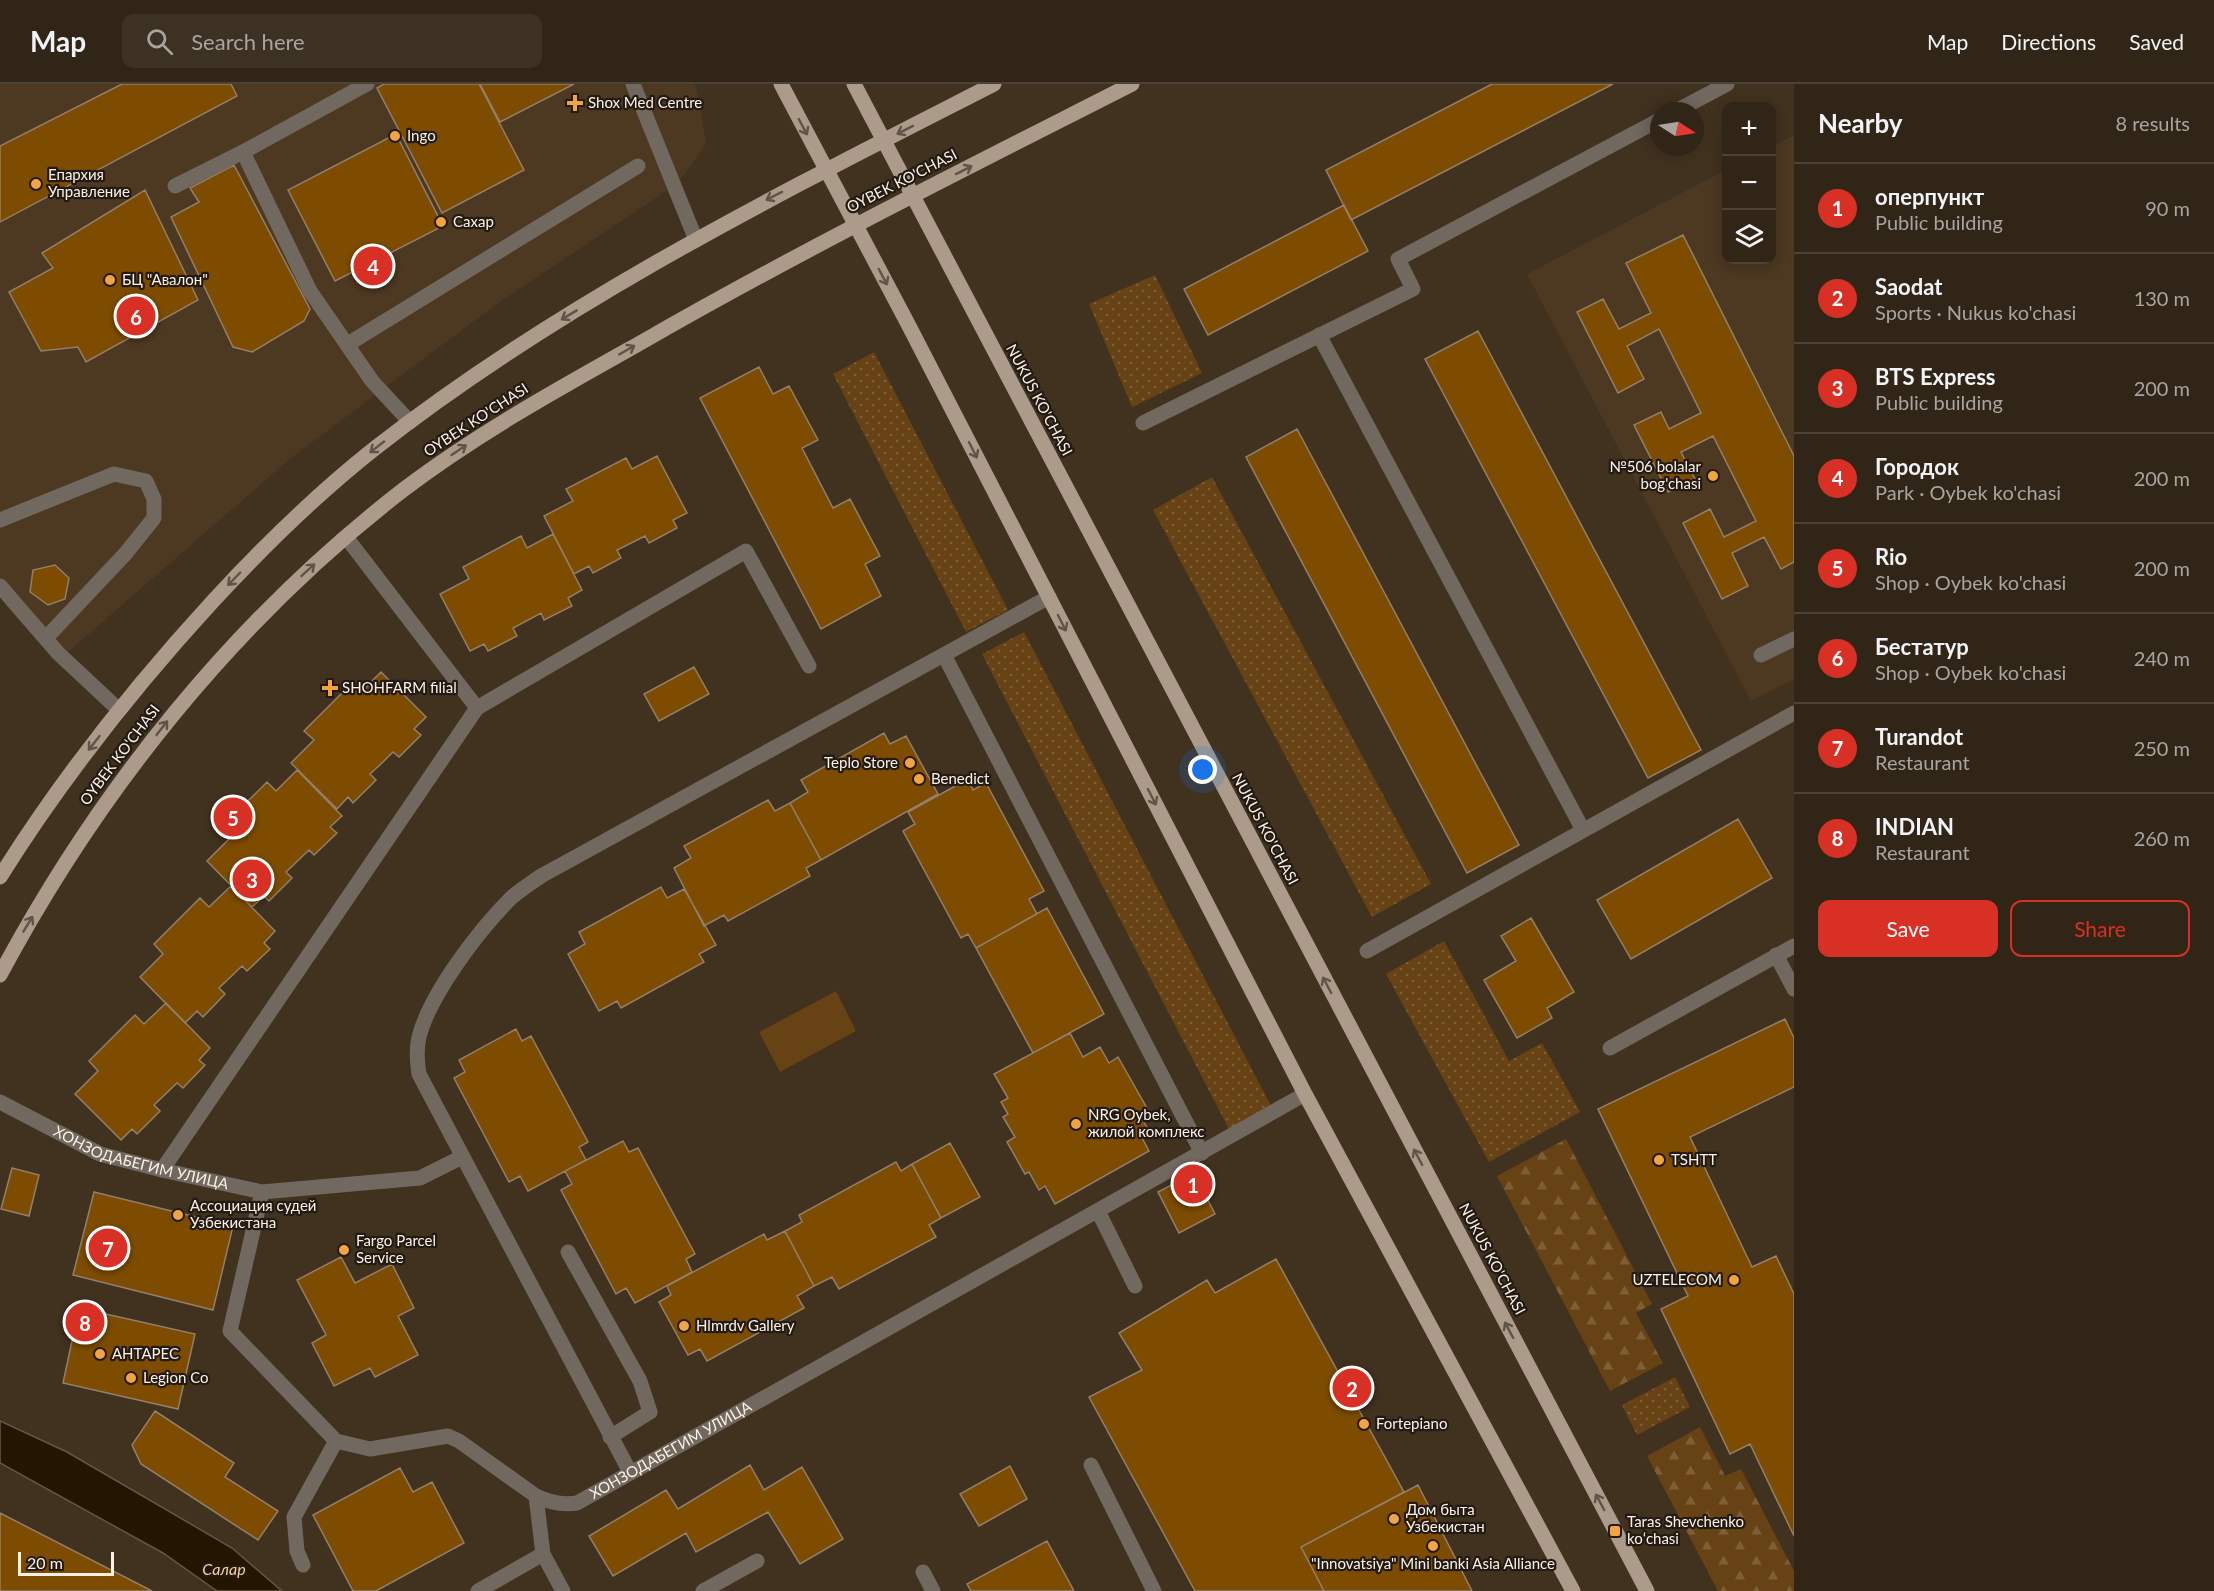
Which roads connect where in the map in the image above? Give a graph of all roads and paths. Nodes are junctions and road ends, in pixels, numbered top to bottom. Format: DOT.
graph roads {
  1 [pos="367,84"];
  2 [pos="633,84"];
  3 [pos="781,84"];
  4 [pos="854,84"];
  5 [pos="994,84"];
  6 [pos="1132,84"];
  7 [pos="1726,84"];
  8 [pos="1693,102"];
  9 [pos="1650,125"];
  10 [pos="883,141"];
  11 [pos="243,152"];
  12 [pos="638,166"];
  13 [pos="826,170"];
  14 [pos="175,186"];
  15 [pos="912,196"];
  16 [pos="855,225"];
  17 [pos="696,240"];
  18 [pos="1319,335"];
  19 [pos="348,344"];
  20 [pos="410,422"];
  21 [pos="1143,423"];
  22 [pos="0,520"];
  23 [pos="346,537"];
  24 [pos="0,586"];
  25 [pos="1049,597"];
  26 [pos="46,638"];
  27 [pos="1794,639"];
  28 [pos="944,655"];
  29 [pos="1761,655"];
  30 [pos="809,666"];
  31 [pos="477,708"];
  32 [pos="119,710"];
  33 [pos="1794,713"];
  34 [pos="1583,830"];
  35 [pos="0,877"];
  36 [pos="1794,946"];
  37 [pos="1367,951"];
  38 [pos="1776,955"];
  39 [pos="0,975"];
  40 [pos="1794,989"];
  41 [pos="1610,1048"];
  42 [pos="1305,1094"];
  43 [pos="0,1102"];
  44 [pos="1202,1153"];
  45 [pos="462,1157"];
  46 [pos="162,1170"];
  47 [pos="262,1192"];
  48 [pos="1098,1211"];
  49 [pos="568,1252"];
  50 [pos="1135,1286"];
  51 [pos="610,1437"];
  52 [pos="336,1441"];
  53 [pos="1091,1465"];
  54 [pos="630,1472"];
  55 [pos="536,1496"];
  56 [pos="543,1554"];
  57 [pos="757,1561"];
  58 [pos="303,1565"];
  59 [pos="923,1572"];
  60 [pos="478,1591"];
  61 [pos="563,1591"];
  62 [pos="703,1591"];
  63 [pos="933,1591"];
  64 [pos="1154,1591"];
  65 [pos="1573,1591"];
  66 [pos="1647,1591"];
  1 -- 11 [label="street"];
  2 -- 17 [label="street"];
  3 -- 13 [label="main road, one-way"];
  4 -- 10 [label="main road, NUKUS KO'CHASI"];
  5 -- 10 [label="main road, OYBEK KO'CHASI, one-way"];
  15 -- 6 [label="main road, OYBEK KO'CHASI, one-way"];
  7 -- 8 [label="street"];
  9 -- 18 [label="street"];
  10 -- 13 [label="main road, OYBEK KO'CHASI"];
  10 -- 15 [label="main road, NUKUS KO'CHASI"];
  11 -- 14 [label="street"];
  11 -- 19 [label="street"];
  12 -- 19 [label="street"];
  13 -- 16 [label="main road"];
  13 -- 17 [label="main road, OYBEK KO'CHASI, one-way"];
  15 -- 16 [label="main road, OYBEK KO'CHASI"];
  66 -- 15 [label="main road, NUKUS KO'CHASI, one-way"];
  23 -- 16 [label="main road, OYBEK KO'CHASI, one-way"];
  16 -- 25 [label="main road, one-way"];
  17 -- 20 [label="main road, OYBEK KO'CHASI, one-way"];
  18 -- 21 [label="street"];
  18 -- 34 [label="street"];
  19 -- 20 [label="street"];
  20 -- 32 [label="main road, OYBEK KO'CHASI, one-way"];
  22 -- 26 [label="street"];
  23 -- 31 [label="street"];
  39 -- 23 [label="main road, OYBEK KO'CHASI, one-way"];
  24 -- 26 [label="street"];
  25 -- 28 [label="street"];
  25 -- 42 [label="main road, one-way"];
  26 -- 32 [label="street"];
  27 -- 29 [label="street"];
  28 -- 44 [label="street"];
  28 -- 45 [label="street"];
  30 -- 31 [label="street"];
  31 -- 46 [label="street"];
  32 -- 35 [label="main road, OYBEK KO'CHASI, one-way"];
  33 -- 34 [label="street"];
  34 -- 37 [label="street"];
  36 -- 38 [label="street"];
  38 -- 40 [label="street"];
  38 -- 41 [label="street"];
  42 -- 44 [label="street, ХОНЗОДАБЕГИМ УЛИЦА"];
  42 -- 65 [label="main road"];
  43 -- 46 [label="street, ХОНЗОДАБЕГИМ УЛИЦА"];
  44 -- 48 [label="street, ХОНЗОДАБЕГИМ УЛИЦА"];
  45 -- 47 [label="street, ХОНЗОДАБЕГИМ УЛИЦА"];
  45 -- 51 [label="street"];
  46 -- 47 [label="street, ХОНЗОДАБЕГИМ УЛИЦА"];
  47 -- 52 [label="street"];
  48 -- 50 [label="street"];
  48 -- 54 [label="street, ХОНЗОДАБЕГИМ УЛИЦА"];
  49 -- 51 [label="street"];
  51 -- 54 [label="street"];
  52 -- 55 [label="street, ХОНЗОДАБЕГИМ УЛИЦА"];
  52 -- 58 [label="street"];
  53 -- 64 [label="street"];
  54 -- 55 [label="street, ХОНЗОДАБЕГИМ УЛИЦА"];
  55 -- 56 [label="street"];
  56 -- 60 [label="street"];
  56 -- 61 [label="street"];
  57 -- 62 [label="street"];
  59 -- 63 [label="street"];
}
